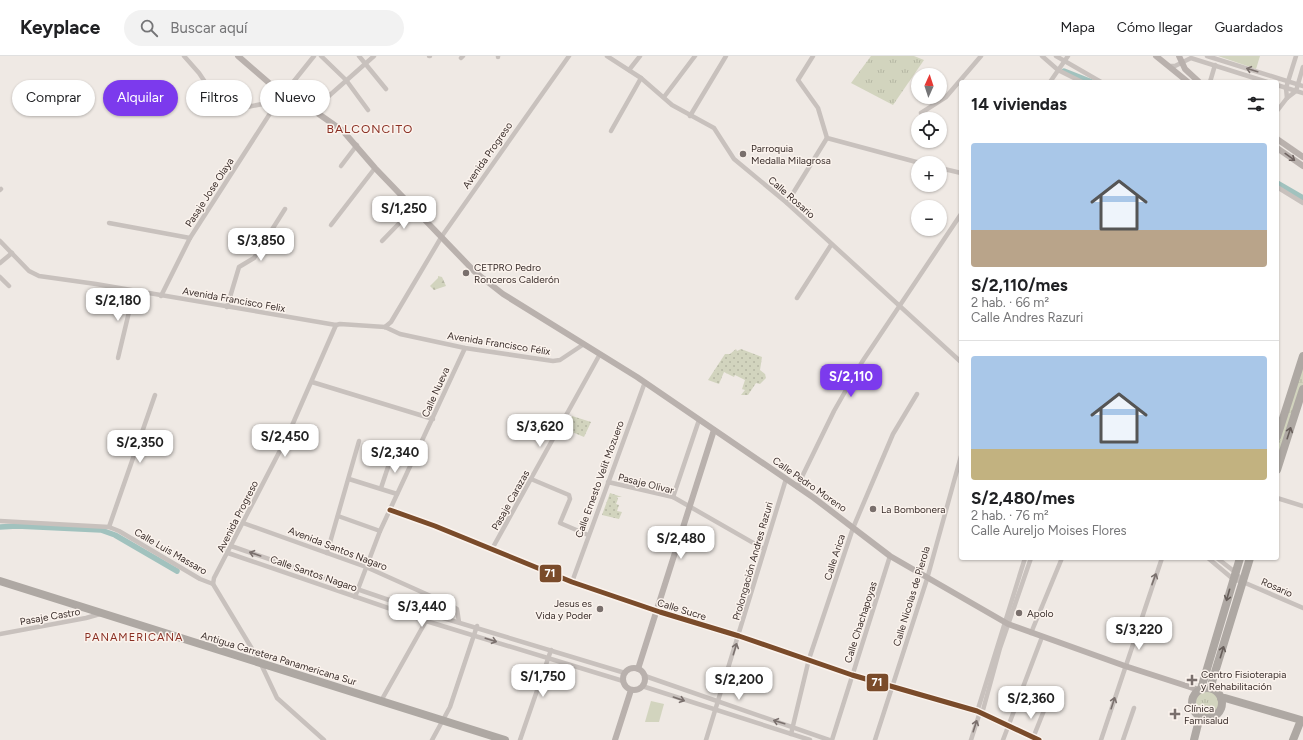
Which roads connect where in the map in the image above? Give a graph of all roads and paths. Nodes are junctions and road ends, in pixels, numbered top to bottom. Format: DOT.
graph roads {
  1 [pos="184,56"];
  2 [pos="238,56"];
  3 [pos="314,56"];
  4 [pos="321,56"];
  5 [pos="359,56"];
  6 [pos="374,56"];
  7 [pos="569,56"];
  8 [pos="607,56"];
  9 [pos="640,56"];
  10 [pos="694,56"];
  11 [pos="726,56"];
  12 [pos="813,56"];
  13 [pos="981,56"];
  14 [pos="1042,56"];
  15 [pos="1056,56"];
  16 [pos="1068,56"];
  17 [pos="1156,56"];
  18 [pos="1179,56"];
  19 [pos="1207,56"];
  20 [pos="1296,56"];
  21 [pos="1162,59"];
  22 [pos="1064,62"];
  23 [pos="366,63"];
  24 [pos="1182,63"];
  25 [pos="1215,65"];
  26 [pos="1169,66"];
  27 [pos="1303,67"];
  28 [pos="629,70"];
  29 [pos="1058,70"];
  30 [pos="641,78"];
  31 [pos="266,80"];
  32 [pos="295,80"];
  33 [pos="346,80"];
  34 [pos="961,80"];
  35 [pos="1051,80"];
  36 [pos="1078,80"];
  37 [pos="1097,80"];
  38 [pos="1186,80"];
  39 [pos="1197,80"];
  40 [pos="1211,80"];
  41 [pos="1261,80"];
  42 [pos="1288,81"];
  43 [pos="959,82"];
  44 [pos="1301,85"];
  45 [pos="1279,86"];
  46 [pos="1286,88"];
  47 [pos="386,89"];
  48 [pos="1296,91"];
  49 [pos="1303,93"];
  50 [pos="330,95"];
  51 [pos="664,97"];
  52 [pos="1287,98"];
  53 [pos="260,104"];
  54 [pos="1279,109"];
  55 [pos="368,110"];
  56 [pos="923,112"];
  57 [pos="268,116"];
  58 [pos="323,116"];
  59 [pos="690,116"];
  60 [pos="611,131"];
  61 [pos="827,138"];
  62 [pos="1279,140"];
  63 [pos="357,145"];
  64 [pos="1279,149"];
  65 [pos="1303,158"];
  66 [pos="911,161"];
  67 [pos="341,166"];
  68 [pos="1303,166"];
  69 [pos="375,168"];
  70 [pos="947,170"];
  71 [pos="959,173"];
  72 [pos="1279,188"];
  73 [pos="787,203"];
  74 [pos="1303,203"];
  75 [pos="414,207"];
  76 [pos="285,209"];
  77 [pos="959,217"];
  78 [pos="109,223"];
  79 [pos="331,225"];
  80 [pos="442,236"];
  81 [pos="190,238"];
  82 [pos="0,241"];
  83 [pos="382,241"];
  84 [pos="832,244"];
  85 [pos="12,253"];
  86 [pos="0,263"];
  87 [pos="0,277"];
  88 [pos="9,286"];
  89 [pos="134,291"];
  90 [pos="162,296"];
  91 [pos="797,298"];
  92 [pos="898,306"];
  93 [pos="228,307"];
  94 [pos="336,326"];
  95 [pos="385,327"];
  96 [pos="584,344"];
  97 [pos="465,348"];
  98 [pos="600,354"];
  99 [pos="1303,356"];
  100 [pos="118,358"];
  101 [pos="959,360"];
  102 [pos="312,382"];
  103 [pos="645,382"];
  104 [pos="917,394"];
  105 [pos="155,395"];
  106 [pos="1290,395"];
  107 [pos="1302,395"];
  108 [pos="432,419"];
  109 [pos="698,420"];
  110 [pos="714,430"];
  111 [pos="1279,431"];
  112 [pos="722,436"];
  113 [pos="359,442"];
  114 [pos="709,447"];
  115 [pos="414,459"];
  116 [pos="959,463"];
  117 [pos="1279,464"];
  118 [pos="786,478"];
  119 [pos="349,479"];
  120 [pos="531,479"];
  121 [pos="608,482"];
  122 [pos="797,487"];
  123 [pos="381,488"];
  124 [pos="397,494"];
  125 [pos="673,497"];
  126 [pos="1279,499"];
  127 [pos="689,506"];
  128 [pos="1303,506"];
  129 [pos="390,510"];
  130 [pos="338,516"];
  131 [pos="0,521"];
  132 [pos="244,523"];
  133 [pos="110,527"];
  134 [pos="853,528"];
  135 [pos="380,531"];
  136 [pos="588,535"];
  137 [pos="232,546"];
  138 [pos="492,549"];
  139 [pos="764,549"];
  140 [pos="228,553"];
  141 [pos="327,553"];
  142 [pos="890,556"];
  143 [pos="1024,560"];
  144 [pos="1030,560"];
  145 [pos="1061,560"];
  146 [pos="1161,560"];
  147 [pos="1211,560"];
  148 [pos="1219,560"];
  149 [pos="1239,560"];
  150 [pos="1249,560"];
  151 [pos="366,567"];
  152 [pos="1234,576"];
  153 [pos="927,578"];
  154 [pos="0,581"];
  155 [pos="572,582"];
  156 [pos="1243,582"];
  157 [pos="213,584"];
  158 [pos="358,590"];
  159 [pos="355,597"];
  160 [pos="1303,608"];
  161 [pos="656,610"];
  162 [pos="103,613"];
  163 [pos="426,620"];
  164 [pos="459,622"];
  165 [pos="1006,623"];
  166 [pos="477,626"];
  167 [pos="1031,633"];
  168 [pos="0,634"];
  169 [pos="475,634"];
  170 [pos="739,636"];
  171 [pos="1042,637"];
  172 [pos="551,650"];
  173 [pos="548,658"];
  174 [pos="809,659"];
  175 [pos="260,662"];
  176 [pos="1125,666"];
  177 [pos="638,669"];
  178 [pos="625,673"];
  179 [pos="852,675"];
  180 [pos="645,676"];
  181 [pos="623,681"];
  182 [pos="642,686"];
  183 [pos="892,687"];
  184 [pos="1200,689"];
  185 [pos="1213,689"];
  186 [pos="631,690"];
  187 [pos="1022,692"];
  188 [pos="1221,698"];
  189 [pos="381,701"];
  190 [pos="718,703"];
  191 [pos="1134,708"];
  192 [pos="716,711"];
  193 [pos="980,712"];
  194 [pos="1200,716"];
  195 [pos="1302,718"];
  196 [pos="442,720"];
  197 [pos="1009,726"];
  198 [pos="793,727"];
  199 [pos="791,734"];
  200 [pos="1033,738"];
  201 [pos="324,740"];
  202 [pos="432,740"];
  203 [pos="505,740"];
  204 [pos="520,740"];
  205 [pos="615,740"];
  206 [pos="706,740"];
  207 [pos="810,740"];
  208 [pos="830,740"];
  209 [pos="875,740"];
  210 [pos="971,740"];
  211 [pos="1003,740"];
  212 [pos="1039,740"];
  213 [pos="1101,740"];
  214 [pos="1123,740"];
  215 [pos="1194,740"];
  216 [pos="1293,740"];
  1 -- 53 [label="street"];
  2 -- 31 [label="main road, Calle Pedro Moreno"];
  3 -- 32 [label="street, Pasaje Jose Olaya"];
  4 -- 33 [label="street"];
  5 -- 23 [label="street"];
  6 -- 23 [label="street"];
  7 -- 80 [label="street, Avenida Progreso"];
  8 -- 28 [label="street, Calle Rosario"];
  9 -- 28 [label="street"];
  10 -- 51 [label="street"];
  11 -- 59 [label="street"];
  12 -- 61 [label="street"];
  13 -- 34 [label="street"];
  14 -- 29 [label="street"];
  15 -- 22 [label="street"];
  16 -- 22 [label="street"];
  17 -- 21 [label="main road"];
  18 -- 24 [label="main road"];
  42 -- 19 [label="street, one-way"];
  20 -- 42 [label="street"];
  21 -- 26 [label="main road"];
  22 -- 29 [label="street"];
  22 -- 37 [label="street"];
  23 -- 33 [label="street"];
  23 -- 47 [label="street"];
  24 -- 25 [label="street"];
  24 -- 26 [label="street"];
  24 -- 39 [label="main road"];
  25 -- 40 [label="street"];
  25 -- 41 [label="street"];
  26 -- 38 [label="main road"];
  27 -- 44 [label="street"];
  28 -- 30 [label="street, Calle Rosario"];
  29 -- 35 [label="street"];
  29 -- 36 [label="street"];
  30 -- 51 [label="street, Calle Rosario"];
  30 -- 60 [label="street"];
  33 -- 50 [label="street"];
  33 -- 55 [label="street"];
  42 -- 44 [label="street"];
  42 -- 46 [label="street"];
  43 -- 56 [label="street"];
  44 -- 48 [label="street"];
  45 -- 46 [label="street"];
  46 -- 48 [label="street"];
  46 -- 52 [label="street"];
  48 -- 49 [label="street"];
  48 -- 52 [label="street"];
  51 -- 59 [label="street, Calle Rosario"];
  52 -- 54 [label="street"];
  57 -- 81 [label="street, Pasaje Jose Olaya"];
  58 -- 63 [label="main road, Calle Pedro Moreno"];
  59 -- 73 [label="street, Calle Rosario"];
  61 -- 66 [label="street"];
  61 -- 73 [label="street"];
  62 -- 65 [label="main road"];
  63 -- 67 [label="street"];
  63 -- 69 [label="main road, Calle Pedro Moreno"];
  64 -- 68 [label="main road, one-way"];
  69 -- 75 [label="main road, Calle Pedro Moreno"];
  69 -- 79 [label="street"];
  70 -- 71 [label="street"];
  72 -- 74 [label="street"];
  73 -- 84 [label="street, Calle Rosario"];
  75 -- 80 [label="main road, Calle Pedro Moreno"];
  75 -- 83 [label="street"];
  76 -- 93 [label="street"];
  77 -- 92 [label="street"];
  78 -- 81 [label="street"];
  80 -- 95 [label="street, Avenida Progreso"];
  80 -- 96 [label="main road, Calle Pedro Moreno"];
  81 -- 90 [label="street, Pasaje Jose Olaya"];
  82 -- 85 [label="street, Avenida Francisco Felix"];
  84 -- 91 [label="street"];
  84 -- 92 [label="street, Calle Rosario"];
  85 -- 86 [label="street"];
  85 -- 89 [label="street, Avenida Francisco Felix"];
  87 -- 88 [label="street"];
  89 -- 90 [label="street, Avenida Francisco Felix"];
  89 -- 100 [label="street"];
  90 -- 93 [label="street, Avenida Francisco Felix"];
  92 -- 101 [label="street, Calle Rosario"];
  92 -- 122 [label="street"];
  93 -- 94 [label="street, Avenida Francisco Felix"];
  94 -- 95 [label="street, Avenida Francisco Felix"];
  94 -- 102 [label="street, Avenida Progreso"];
  95 -- 97 [label="street, Avenida Francisco Félix"];
  96 -- 97 [label="street, Avenida Francisco Félix"];
  96 -- 98 [label="main road, Calle Pedro Moreno"];
  97 -- 108 [label="street, Calle Nueva"];
  98 -- 103 [label="main road, Calle Pedro Moreno"];
  98 -- 120 [label="street, Pasaje Carazas"];
  99 -- 106 [label="highway"];
  102 -- 108 [label="street"];
  102 -- 132 [label="street, Avenida Progreso"];
  103 -- 109 [label="main road, Calle Pedro Moreno"];
  103 -- 121 [label="street, Calle Ernesto Velit Mozuero"];
  104 -- 134 [label="street, Calle Arica"];
  105 -- 133 [label="street"];
  106 -- 107 [label="street"];
  106 -- 111 [label="highway"];
  117 -- 107 [label="highway, one-way"];
  108 -- 115 [label="street, Calle Nueva"];
  109 -- 110 [label="main road, Calle Pedro Moreno"];
  109 -- 125 [label="street"];
  110 -- 112 [label="main road, Calle Pedro Moreno"];
  110 -- 114 [label="main road"];
  112 -- 114 [label="main road"];
  112 -- 118 [label="main road, Calle Pedro Moreno"];
  113 -- 119 [label="street"];
  114 -- 127 [label="main road"];
  115 -- 123 [label="street"];
  115 -- 124 [label="street, Calle Nueva"];
  116 -- 153 [label="street, Calle Nicolas de Pierola"];
  118 -- 122 [label="main road, Calle Pedro Moreno"];
  118 -- 139 [label="street, Prolongación Andres Razuri"];
  119 -- 123 [label="street"];
  119 -- 130 [label="street"];
  120 -- 136 [label="street"];
  120 -- 138 [label="street, Pasaje Carazas"];
  121 -- 125 [label="street, Pasaje Olivar"];
  121 -- 136 [label="street, Calle Ernesto Velit Mozuero"];
  122 -- 134 [label="main road, Calle Pedro Moreno"];
  123 -- 124 [label="street"];
  124 -- 129 [label="street, Calle Nueva"];
  125 -- 127 [label="street, Pasaje Olivar"];
  126 -- 128 [label="street"];
  127 -- 139 [label="street, Pasaje Olivar"];
  127 -- 161 [label="main road"];
  129 -- 135 [label="street, Calle Nueva"];
  129 -- 138 [label="street, Calle Sucre"];
  130 -- 135 [label="street"];
  130 -- 141 [label="street"];
  131 -- 133 [label="street, Calle Luis Massaro"];
  132 -- 137 [label="street, Avenida Progreso"];
  132 -- 141 [label="street, Avenida Santos Nagaro"];
  133 -- 157 [label="street, Calle Luis Massaro"];
  134 -- 142 [label="main road, Calle Pedro Moreno"];
  134 -- 174 [label="street, Calle Arica"];
  135 -- 151 [label="street, Calle Nueva"];
  136 -- 155 [label="street, Calle Ernesto Velit Mozuero"];
  137 -- 140 [label="street, Avenida Progreso"];
  158 -- 137 [label="street, Calle Santos Nagaro, one-way"];
  138 -- 155 [label="street, Calle Sucre"];
  139 -- 170 [label="street, Prolongación Andres Razuri"];
  140 -- 157 [label="street, Avenida Progreso"];
  140 -- 159 [label="street, Calle Santos Nagaro"];
  141 -- 151 [label="street, Avenida Santos Nagaro"];
  142 -- 153 [label="main road, Calle Pedro Moreno"];
  142 -- 179 [label="street, Calle Chachapoyas"];
  143 -- 165 [label="street"];
  144 -- 165 [label="street"];
  145 -- 167 [label="street"];
  176 -- 146 [label="street, one-way"];
  147 -- 152 [label="street, Rosario"];
  148 -- 152 [label="street, Rosario"];
  149 -- 152 [label="highway"];
  150 -- 156 [label="highway"];
  151 -- 158 [label="street, Calle Nueva"];
  151 -- 164 [label="street, Avenida Santos Nagaro"];
  152 -- 156 [label="street, Rosario"];
  152 -- 184 [label="highway, one-way"];
  153 -- 165 [label="main road, Calle Pedro Moreno"];
  153 -- 183 [label="street, Calle Nicolas de Pierola"];
  154 -- 162 [label="highway, Antigua Carretera Panamericana Sur"];
  155 -- 161 [label="street, Calle Sucre"];
  156 -- 160 [label="street, Rosario"];
  185 -- 156 [label="highway, one-way"];
  157 -- 175 [label="street, Calle Luis Massaro"];
  158 -- 159 [label="street, Calle Nueva"];
  158 -- 164 [label="street, Calle Santos Nagaro"];
  159 -- 163 [label="street, Calle Santos Nagaro"];
  161 -- 170 [label="street, Calle Sucre"];
  161 -- 177 [label="main road"];
  162 -- 168 [label="street, Pasaje Castro"];
  162 -- 175 [label="highway, Antigua Carretera Panamericana Sur"];
  163 -- 169 [label="street, Calle Santos Nagaro"];
  163 -- 189 [label="street"];
  164 -- 166 [label="street, Calle Santos Nagaro"];
  165 -- 167 [label="main road, Calle Pedro Moreno"];
  165 -- 193 [label="street"];
  166 -- 169 [label="street"];
  166 -- 172 [label="street, Calle Santos Nagaro"];
  167 -- 171 [label="main road, Calle Pedro Moreno"];
  169 -- 173 [label="street, Calle Santos Nagaro, one-way"];
  169 -- 196 [label="street"];
  170 -- 174 [label="street, Calle Sucre"];
  190 -- 170 [label="street, Prolongación Andres Razuri, one-way"];
  171 -- 176 [label="main road, Calle Pedro Moreno"];
  171 -- 187 [label="street"];
  172 -- 173 [label="street"];
  172 -- 178 [label="street, Calle Santos Nagaro"];
  173 -- 181 [label="street, Calle Santos Nagaro"];
  173 -- 204 [label="street"];
  174 -- 179 [label="street, Calle Sucre"];
  174 -- 198 [label="street, Calle Arica"];
  175 -- 189 [label="highway, Antigua Carretera Panamericana Sur"];
  175 -- 201 [label="street, Calle Luis Massaro"];
  176 -- 184 [label="main road, Calle Pedro Moreno"];
  213 -- 176 [label="street, one-way"];
  177 -- 178 [label="main road"];
  177 -- 180 [label="main road"];
  178 -- 181 [label="main road"];
  179 -- 183 [label="street, Calle Sucre"];
  179 -- 208 [label="street, Calle Chachapoyas"];
  180 -- 182 [label="main road"];
  180 -- 190 [label="street"];
  181 -- 186 [label="main road"];
  182 -- 186 [label="main road"];
  182 -- 192 [label="street, one-way"];
  183 -- 193 [label="street, Calle Sucre"];
  183 -- 209 [label="street, Calle Nicolas de Pierola"];
  184 -- 185 [label="highway"];
  184 -- 194 [label="highway"];
  185 -- 188 [label="highway"];
  186 -- 205 [label="main road"];
  187 -- 197 [label="street"];
  187 -- 200 [label="street"];
  188 -- 194 [label="highway"];
  188 -- 195 [label="highway"];
  189 -- 196 [label="highway, Antigua Carretera Panamericana Sur"];
  190 -- 192 [label="street, Prolongación Andres Razuri"];
  198 -- 190 [label="street, one-way"];
  191 -- 214 [label="street"];
  192 -- 199 [label="street"];
  192 -- 206 [label="street, Prolongación Andres Razuri"];
  193 -- 197 [label="street, Calle Sucre"];
  210 -- 193 [label="street, one-way"];
  194 -- 215 [label="highway"];
  195 -- 216 [label="highway"];
  196 -- 202 [label="street"];
  196 -- 203 [label="highway, Antigua Carretera Panamericana Sur"];
  197 -- 200 [label="street, Calle Sucre"];
  197 -- 211 [label="street"];
  198 -- 199 [label="street, Calle Arica"];
  198 -- 208 [label="street"];
  199 -- 207 [label="street"];
  200 -- 212 [label="street, Calle Sucre"];
}
